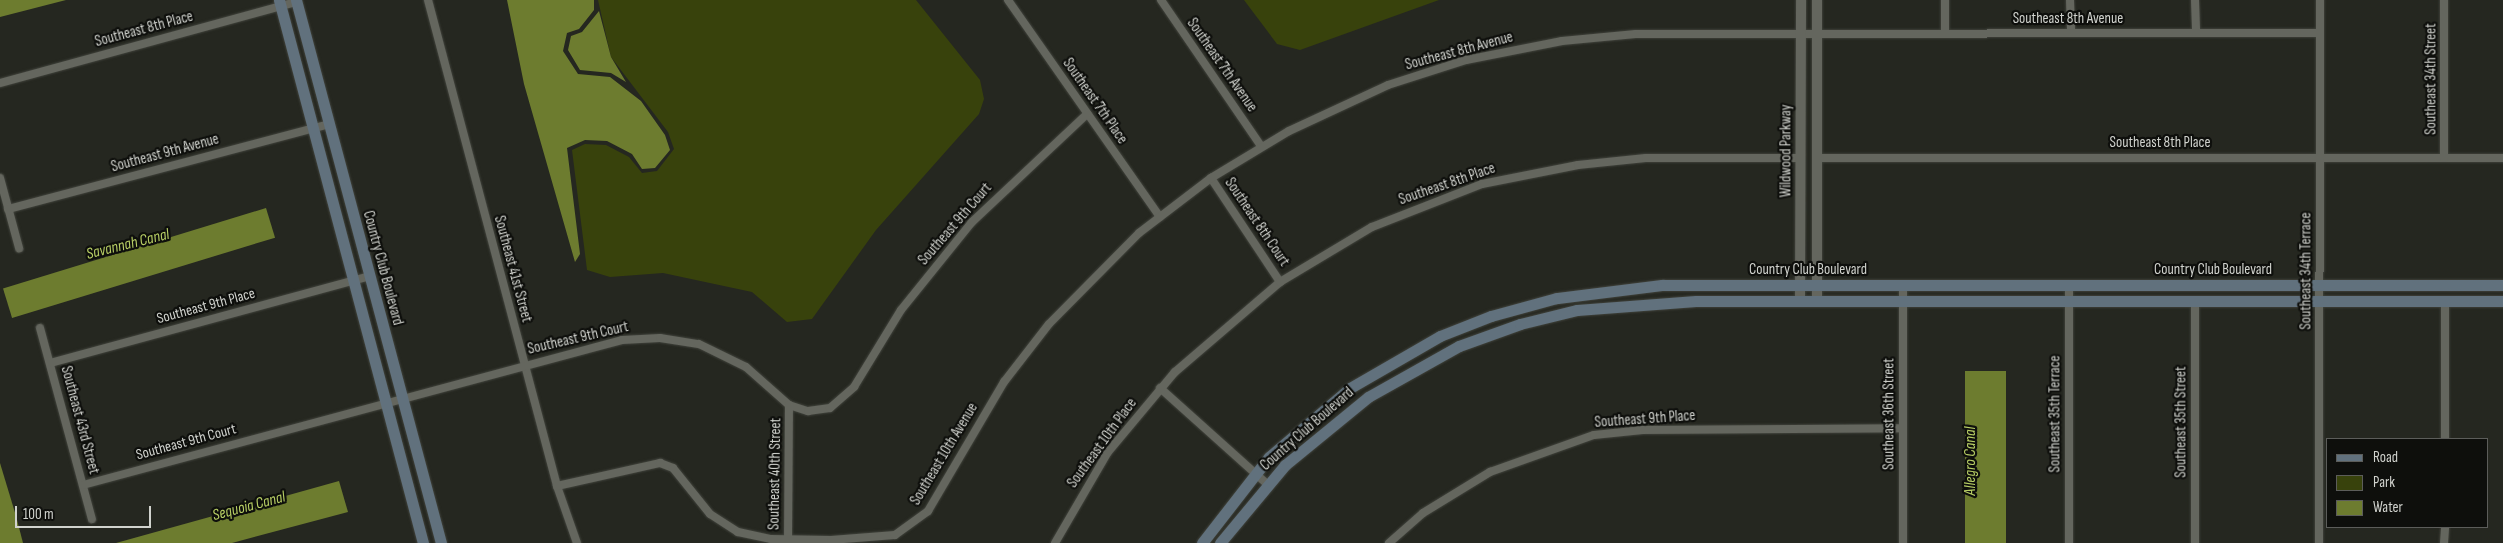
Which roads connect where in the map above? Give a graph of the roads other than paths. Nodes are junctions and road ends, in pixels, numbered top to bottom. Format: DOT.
graph roads {
  1 [pos="428,0"];
  2 [pos="1008,0"];
  3 [pos="1160,0"];
  4 [pos="1801,0"];
  5 [pos="1817,0"];
  6 [pos="1944,0"];
  7 [pos="2070,0"];
  8 [pos="2195,0"];
  9 [pos="2320,0"];
  10 [pos="2444,0"];
  11 [pos="296,1"];
  12 [pos="279,3"];
  13 [pos="1817,32"];
  14 [pos="1801,33"];
  15 [pos="1944,33"];
  16 [pos="2071,33"];
  17 [pos="2196,33"];
  18 [pos="2320,33"];
  19 [pos="0,83"];
  20 [pos="1087,114"];
  21 [pos="329,124"];
  22 [pos="313,128"];
  23 [pos="1261,146"];
  24 [pos="2320,157"];
  25 [pos="1801,158"];
  26 [pos="1817,158"];
  27 [pos="2444,158"];
  28 [pos="2503,158"];
  29 [pos="0,178"];
  30 [pos="1211,178"];
  31 [pos="8,209"];
  32 [pos="1160,217"];
  33 [pos="19,248"];
  34 [pos="370,276"];
  35 [pos="353,280"];
  36 [pos="1280,282"];
  37 [pos="1801,285"];
  38 [pos="1817,285"];
  39 [pos="1903,285"];
  40 [pos="2069,285"];
  41 [pos="2319,285"];
  42 [pos="2503,285"];
  43 [pos="1800,301"];
  44 [pos="1817,301"];
  45 [pos="1903,301"];
  46 [pos="2069,301"];
  47 [pos="2195,301"];
  48 [pos="2319,301"];
  49 [pos="2446,301"];
  50 [pos="2503,301"];
  51 [pos="40,328"];
  52 [pos="50,363"];
  53 [pos="524,365"];
  54 [pos="1160,388"];
  55 [pos="402,398"];
  56 [pos="387,401"];
  57 [pos="789,405"];
  58 [pos="1903,428"];
  59 [pos="2445,438"];
  60 [pos="1254,472"];
  61 [pos="1267,484"];
  62 [pos="82,485"];
  63 [pos="557,486"];
  64 [pos="92,519"];
  65 [pos="2444,528"];
  66 [pos="788,541"];
  67 [pos="423,543"];
  68 [pos="441,543"];
  69 [pos="577,543"];
  70 [pos="1055,543"];
  71 [pos="1202,543"];
  72 [pos="1220,543"];
  73 [pos="1389,543"];
  74 [pos="1903,543"];
  75 [pos="2069,543"];
  76 [pos="2195,543"];
  77 [pos="2319,543"];
  78 [pos="2444,543"];
  1 -- 53 [label="street, Southeast 41st Street"];
  2 -- 20 [label="street, Southeast 7th Place"];
  3 -- 23 [label="street, Southeast 7th Avenue"];
  4 -- 14 [label="street, Wildwood Parkway"];
  5 -- 13 [label="street, Wildwood Parkway"];
  6 -- 15 [label="street"];
  7 -- 16 [label="street"];
  8 -- 17 [label="street"];
  9 -- 18 [label="street, Southeast 34th Terrace"];
  10 -- 27 [label="street, Southeast 34th Street"];
  11 -- 12 [label="street, Southeast 8th Place"];
  11 -- 21 [label="main road, Country Club Boulevard"];
  12 -- 19 [label="street, Southeast 8th Place"];
  12 -- 22 [label="main road, Country Club Boulevard"];
  13 -- 14 [label="street, Southeast 8th Avenue"];
  13 -- 15 [label="street, Southeast 8th Avenue"];
  13 -- 26 [label="street, Wildwood Parkway"];
  14 -- 23 [label="street, Southeast 8th Avenue"];
  14 -- 25 [label="street, Wildwood Parkway"];
  15 -- 16 [label="street, Southeast 8th Avenue"];
  16 -- 17 [label="street, Southeast 8th Avenue"];
  17 -- 18 [label="street, Southeast 8th Avenue"];
  18 -- 24 [label="street, Southeast 34th Terrace"];
  20 -- 32 [label="street, Southeast 7th Place"];
  20 -- 57 [label="street, Southeast 9th Court"];
  21 -- 22 [label="street, Southeast 9th Avenue"];
  21 -- 34 [label="main road, Country Club Boulevard"];
  22 -- 31 [label="street, Southeast 9th Avenue"];
  22 -- 35 [label="main road, Country Club Boulevard"];
  23 -- 30 [label="street, Southeast 8th Avenue"];
  24 -- 26 [label="street, Southeast 8th Place"];
  24 -- 27 [label="street, Southeast 8th Place"];
  24 -- 41 [label="street, Southeast 34th Terrace"];
  25 -- 26 [label="street"];
  25 -- 36 [label="street, Southeast 8th Place"];
  25 -- 37 [label="street, Wildwood Parkway"];
  26 -- 38 [label="street, Wildwood Parkway"];
  27 -- 28 [label="street, Southeast 8th Place"];
  29 -- 31 [label="street"];
  30 -- 32 [label="street, Southeast 8th Avenue"];
  30 -- 36 [label="street, Southeast 8th Court"];
  31 -- 33 [label="street"];
  32 -- 66 [label="street, Southeast 10th Avenue"];
  34 -- 35 [label="street, Southeast 9th Place"];
  34 -- 55 [label="main road, Country Club Boulevard"];
  35 -- 52 [label="street, Southeast 9th Place"];
  35 -- 56 [label="main road, Country Club Boulevard"];
  36 -- 54 [label="street, Southeast 8th Place"];
  37 -- 38 [label="main road, Country Club Boulevard"];
  37 -- 43 [label="street, Wildwood Parkway"];
  37 -- 60 [label="main road, Country Club Boulevard"];
  38 -- 39 [label="main road, Country Club Boulevard"];
  38 -- 44 [label="street, Wildwood Parkway"];
  39 -- 40 [label="main road, Country Club Boulevard"];
  39 -- 45 [label="street, Southeast 36th Street"];
  40 -- 41 [label="main road, Country Club Boulevard"];
  40 -- 46 [label="street, Southeast 35th Terrace"];
  41 -- 42 [label="main road, Country Club Boulevard"];
  41 -- 48 [label="street, Southeast 34th Terrace"];
  43 -- 44 [label="main road, Country Club Boulevard"];
  43 -- 61 [label="main road, Country Club Boulevard"];
  44 -- 45 [label="main road, Country Club Boulevard"];
  45 -- 46 [label="main road, Country Club Boulevard"];
  45 -- 58 [label="street, Southeast 36th Street"];
  46 -- 47 [label="main road, Country Club Boulevard"];
  46 -- 75 [label="street, Southeast 35th Terrace"];
  47 -- 48 [label="main road, Country Club Boulevard"];
  47 -- 76 [label="street, Southeast 35th Street"];
  48 -- 49 [label="main road, Country Club Boulevard"];
  48 -- 77 [label="street, Southeast 34th Terrace"];
  49 -- 50 [label="main road, Country Club Boulevard"];
  49 -- 59 [label="street"];
  51 -- 52 [label="street, Southeast 43rd Street"];
  52 -- 62 [label="street, Southeast 43rd Street"];
  53 -- 55 [label="street, Southeast 9th Court"];
  53 -- 57 [label="street, Southeast 9th Court"];
  53 -- 63 [label="street, Southeast 41st Street"];
  54 -- 60 [label="street"];
  54 -- 70 [label="street, Southeast 10th Place"];
  55 -- 56 [label="street, Southeast 9th Court"];
  55 -- 68 [label="main road, Country Club Boulevard"];
  56 -- 62 [label="street, Southeast 9th Court"];
  56 -- 67 [label="main road, Country Club Boulevard"];
  57 -- 66 [label="street, Southeast 40th Street"];
  58 -- 73 [label="street, Southeast 9th Place"];
  58 -- 74 [label="street, Southeast 36th Street"];
  60 -- 61 [label="street"];
  60 -- 71 [label="main road, Country Club Boulevard"];
  61 -- 72 [label="main road, Country Club Boulevard"];
  62 -- 64 [label="street, Southeast 43rd Street"];
  63 -- 66 [label="street, Southeast 10th Avenue"];
  63 -- 69 [label="street, Southeast 41st Street"];
  65 -- 78 [label="street"];
}
